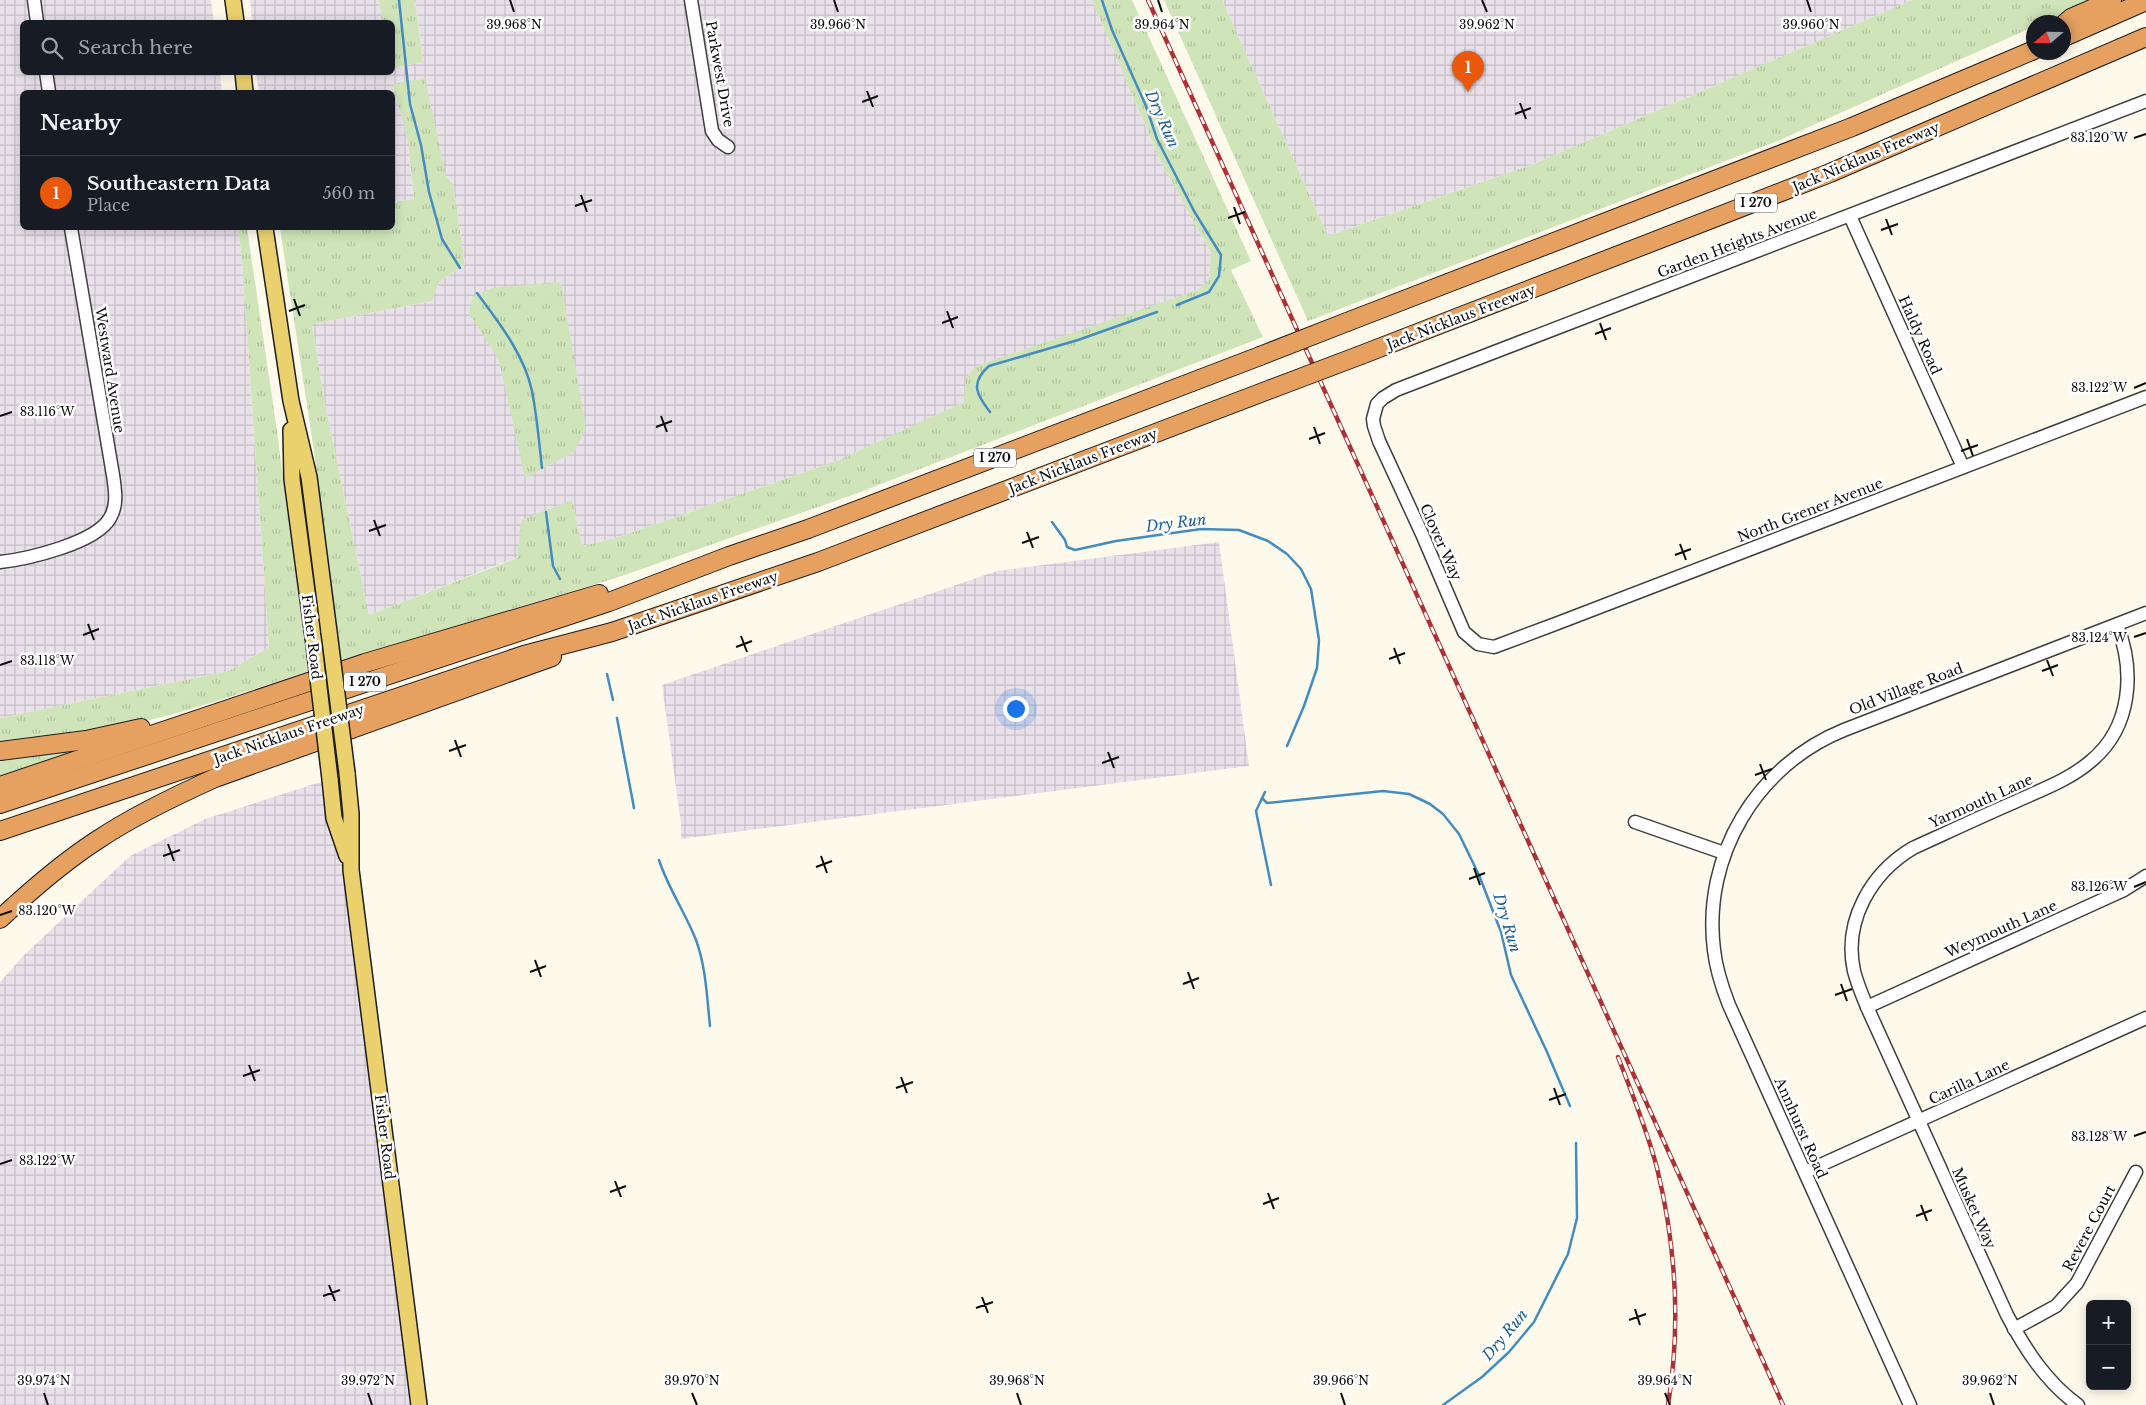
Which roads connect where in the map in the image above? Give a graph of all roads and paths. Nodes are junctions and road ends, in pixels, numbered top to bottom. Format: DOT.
graph roads {
  1 [pos="34,0"];
  2 [pos="233,0"];
  3 [pos="692,0"];
  4 [pos="2112,0"];
  5 [pos="2146,1"];
  6 [pos="2071,18"];
  7 [pos="37,20"];
  8 [pos="236,20"];
  9 [pos="2071,34"];
  10 [pos="2146,37"];
  11 [pos="2026,52"];
  12 [pos="46,75"];
  13 [pos="243,75"];
  14 [pos="49,90"];
  15 [pos="245,90"];
  16 [pos="2146,101"];
  17 [pos="728,146"];
  18 [pos="1850,216"];
  19 [pos="71,230"];
  20 [pos="265,230"];
  21 [pos="2146,397"];
  22 [pos="290,401"];
  23 [pos="1378,441"];
  24 [pos="1963,467"];
  25 [pos="729,556"];
  26 [pos="0,562"];
  27 [pos="2146,613"];
  28 [pos="2117,625"];
  29 [pos="612,632"];
  30 [pos="1485,646"];
  31 [pos="222,711"];
  32 [pos="0,751"];
  33 [pos="0,786"];
  34 [pos="0,804"];
  35 [pos="1635,822"];
  36 [pos="0,831"];
  37 [pos="1724,853"];
  38 [pos="351,870"];
  39 [pos="2146,876"];
  40 [pos="0,919"];
  41 [pos="1867,1007"];
  42 [pos="2146,1018"];
  43 [pos="1919,1121"];
  44 [pos="1805,1172"];
  45 [pos="2136,1172"];
  46 [pos="2014,1329"];
  47 [pos="419,1405"];
  48 [pos="1910,1405"];
  49 [pos="2078,1405"];
  1 -- 7 [label="street"];
  2 -- 8 [label="main road"];
  3 -- 17 [label="street, Parkwest Drive"];
  4 -- 6 [label="highway"];
  5 -- 9 [label="highway"];
  10 -- 29 [label="highway, Jack Nicklaus Freeway / I 270, bridge"];
  11 -- 25 [label="highway, Jack Nicklaus Freeway / I 270, bridge"];
  12 -- 14 [label="street"];
  13 -- 15 [label="main road"];
  16 -- 18 [label="street, Garden Heights Avenue"];
  18 -- 23 [label="street, Garden Heights Avenue"];
  18 -- 24 [label="street, Haldy Road"];
  19 -- 26 [label="street, Westward Avenue"];
  20 -- 22 [label="main road, Fisher Road"];
  21 -- 24 [label="street, North Grener Avenue"];
  22 -- 38 [label="main road, Fisher Road, bridge"];
  22 -- 38 [label="main road, Fisher Road, bridge"];
  23 -- 30 [label="street, Clover Way"];
  24 -- 30 [label="street, North Grener Avenue"];
  25 -- 31 [label="highway"];
  25 -- 34 [label="highway, Jack Nicklaus Freeway / I 270"];
  27 -- 28 [label="street, Old Village Road"];
  28 -- 37 [label="street, Old Village Road"];
  28 -- 41 [label="street, Yarmouth Lane"];
  29 -- 36 [label="highway, Jack Nicklaus Freeway / I 270"];
  29 -- 40 [label="highway"];
  31 -- 32 [label="highway"];
  31 -- 33 [label="highway"];
  35 -- 37 [label="street"];
  37 -- 44 [label="street, Annhurst Road"];
  38 -- 47 [label="main road, Fisher Road"];
  39 -- 41 [label="street, Weymouth Lane"];
  41 -- 43 [label="street, Musket Way"];
  42 -- 43 [label="street, Carilla Lane"];
  43 -- 44 [label="street, Carilla Lane"];
  43 -- 46 [label="street, Musket Way"];
  44 -- 48 [label="street, Annhurst Road"];
  45 -- 46 [label="street, Revere Court"];
  46 -- 49 [label="street, Musket Way"];
}
